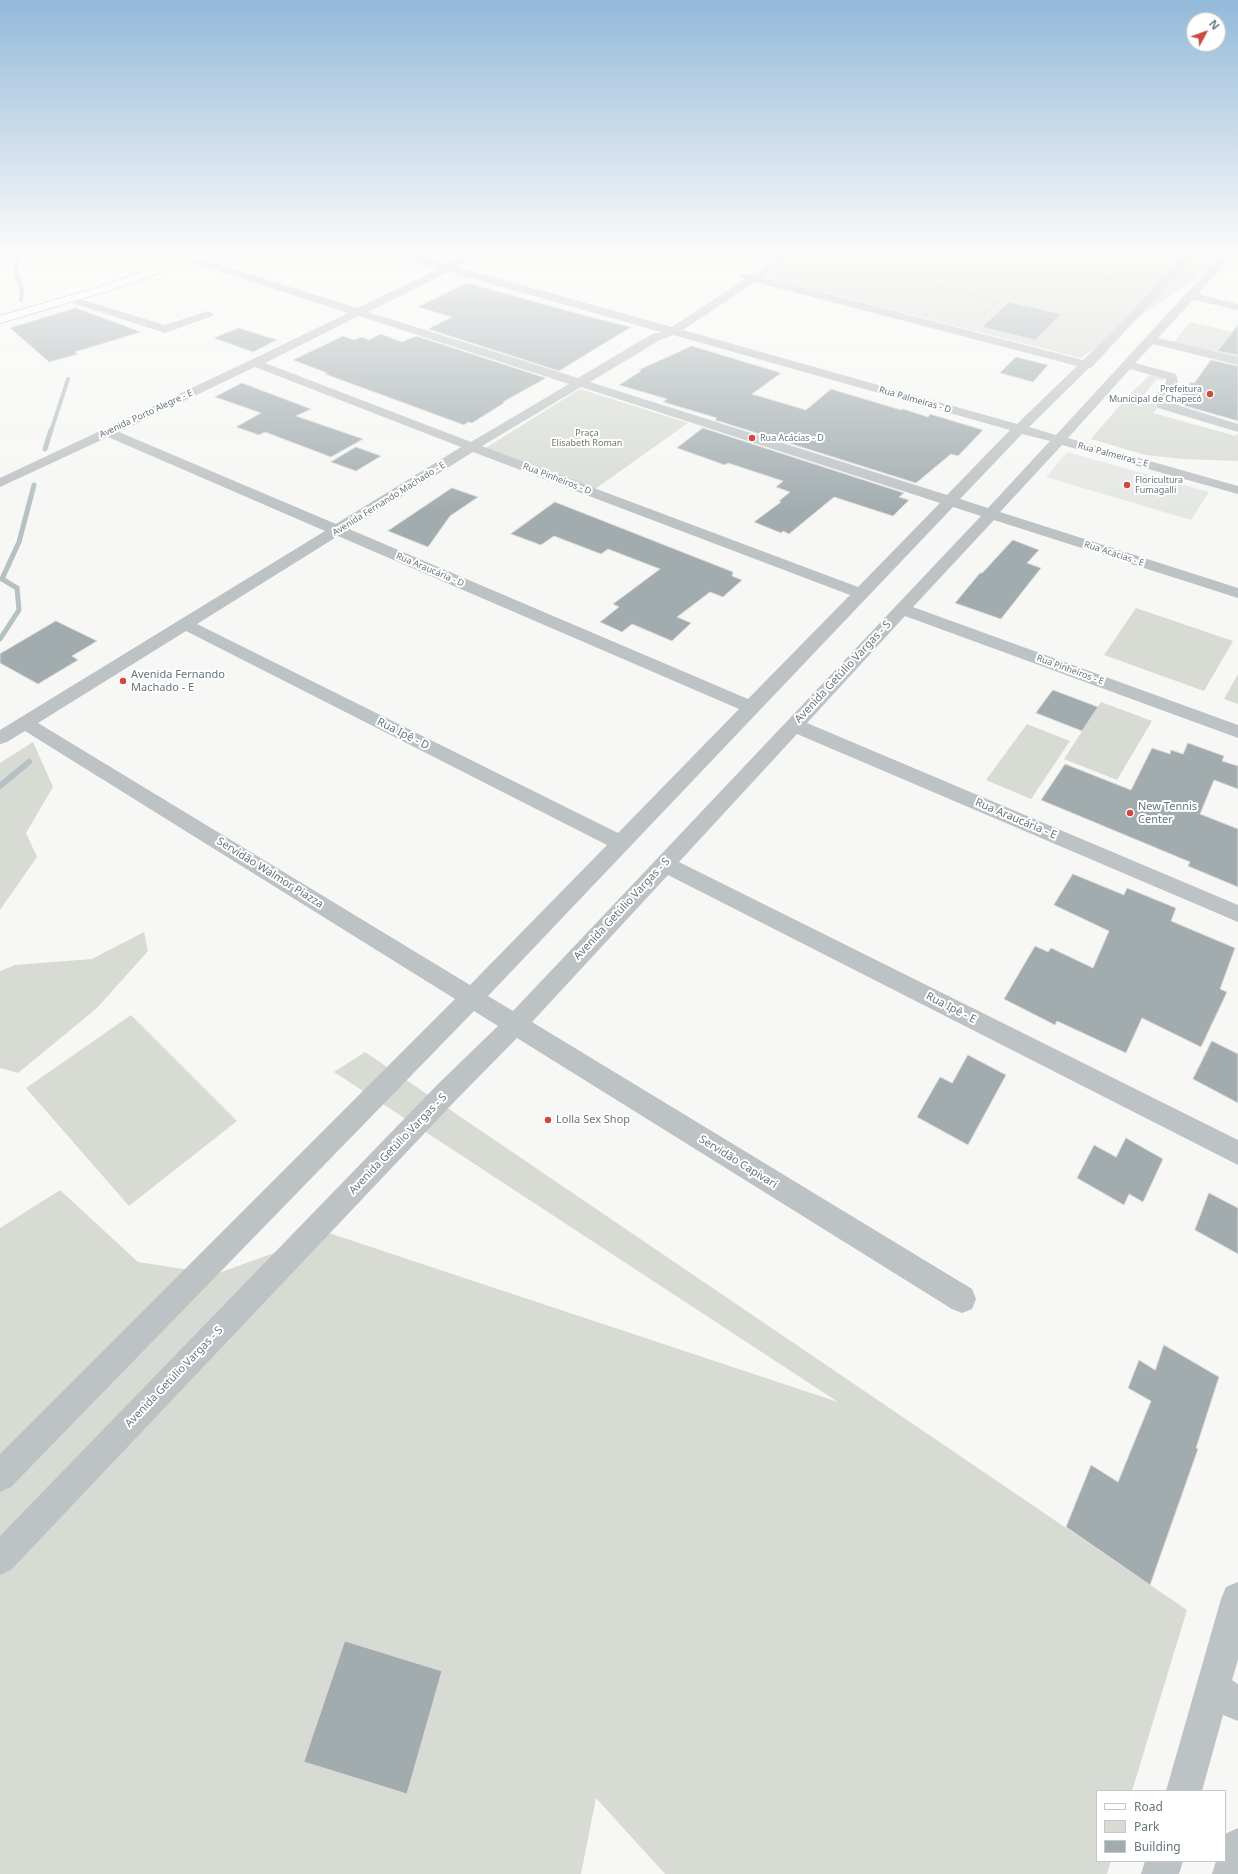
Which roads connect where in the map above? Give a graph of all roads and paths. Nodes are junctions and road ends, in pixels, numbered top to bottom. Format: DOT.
graph roads {
  1 [pos="309,336"];
  2 [pos="434,336"];
  3 [pos="652,336"];
  4 [pos="693,336"];
  5 [pos="979,336"];
  6 [pos="1113,336"];
  7 [pos="1154,336"];
  8 [pos="1151,340"];
  9 [pos="1238,361"];
  10 [pos="254,363"];
  11 [pos="1087,364"];
  12 [pos="1128,365"];
  13 [pos="578,383"];
  14 [pos="1238,428"];
  15 [pos="1019,430"];
  16 [pos="108,432"];
  17 [pos="1057,440"];
  18 [pos="473,446"];
  19 [pos="0,482"];
  20 [pos="1238,490"];
  21 [pos="949,502"];
  22 [pos="990,515"];
  23 [pos="338,530"];
  24 [pos="860,593"];
  25 [pos="1238,593"];
  26 [pos="902,609"];
  27 [pos="185,624"];
  28 [pos="751,707"];
  29 [pos="24,723"];
  30 [pos="794,725"];
  31 [pos="1238,732"];
  32 [pos="0,738"];
  33 [pos="620,843"];
  34 [pos="665,864"];
  35 [pos="1238,914"];
  36 [pos="472,998"];
  37 [pos="515,1025"];
  38 [pos="1238,1153"];
  39 [pos="962,1299"];
  40 [pos="0,1476"];
  41 [pos="0,1559"];
  42 [pos="1238,1599"];
  43 [pos="1226,1697"];
  44 [pos="1184,1790"];
  45 [pos="1238,1847"];
  46 [pos="1164,1862"];
  47 [pos="1160,1874"];
  48 [pos="1231,1874"];
  1 -- 10 [label="street, Avenida Porto Alegre - E"];
  2 -- 13 [label="street"];
  3 -- 13 [label="street, Avenida Fernando Machado - E"];
  4 -- 15 [label="street, Rua Palmeiras - D"];
  5 -- 11 [label="street"];
  6 -- 11 [label="street"];
  7 -- 8 [label="street, Avenida Getúlio Vargas - S"];
  8 -- 9 [label="street"];
  8 -- 12 [label="street, Avenida Getúlio Vargas - S"];
  10 -- 16 [label="street, Avenida Porto Alegre - E"];
  10 -- 18 [label="street, Rua Pinheiros - D"];
  11 -- 15 [label="street"];
  12 -- 14 [label="street"];
  12 -- 17 [label="street, Avenida Getúlio Vargas - S"];
  13 -- 18 [label="street, Avenida Fernando Machado - E"];
  13 -- 21 [label="street"];
  15 -- 17 [label="street, Rua Palmeiras - D"];
  15 -- 21 [label="street"];
  16 -- 19 [label="street, Avenida Porto Alegre - E"];
  16 -- 23 [label="street, Rua Araucária - D"];
  17 -- 20 [label="street, Rua Palmeiras - E"];
  17 -- 22 [label="street, Avenida Getúlio Vargas - S"];
  18 -- 23 [label="street, Avenida Fernando Machado - E"];
  18 -- 24 [label="street, Rua Pinheiros - D"];
  21 -- 22 [label="street"];
  21 -- 24 [label="street"];
  22 -- 25 [label="street, Rua Acácias - E"];
  22 -- 26 [label="street, Avenida Getúlio Vargas - S"];
  23 -- 27 [label="street, Avenida Fernando Machado - E"];
  23 -- 28 [label="street, Rua Araucária - D"];
  24 -- 28 [label="street"];
  26 -- 30 [label="street, Avenida Getúlio Vargas - S"];
  26 -- 31 [label="street, Rua Pinheiros - E"];
  27 -- 29 [label="street, Avenida Fernando Machado - E"];
  27 -- 33 [label="street, Rua Ipê - D"];
  28 -- 33 [label="street"];
  29 -- 32 [label="street, Avenida Fernando Machado - E"];
  29 -- 36 [label="street, Servidão Walmor Piazza"];
  30 -- 34 [label="street, Avenida Getúlio Vargas - S"];
  30 -- 35 [label="street, Rua Araucária - E"];
  33 -- 36 [label="street"];
  34 -- 37 [label="street, Avenida Getúlio Vargas - S"];
  34 -- 38 [label="street, Rua Ipê - E"];
  36 -- 37 [label="street, Servidão Walmor Piazza"];
  36 -- 40 [label="street"];
  37 -- 39 [label="street, Servidão Capivari"];
  37 -- 41 [label="street, Avenida Getúlio Vargas - S"];
  42 -- 43 [label="street"];
  43 -- 44 [label="street"];
  45 -- 48 [label="street"];
  46 -- 47 [label="street"];
}
